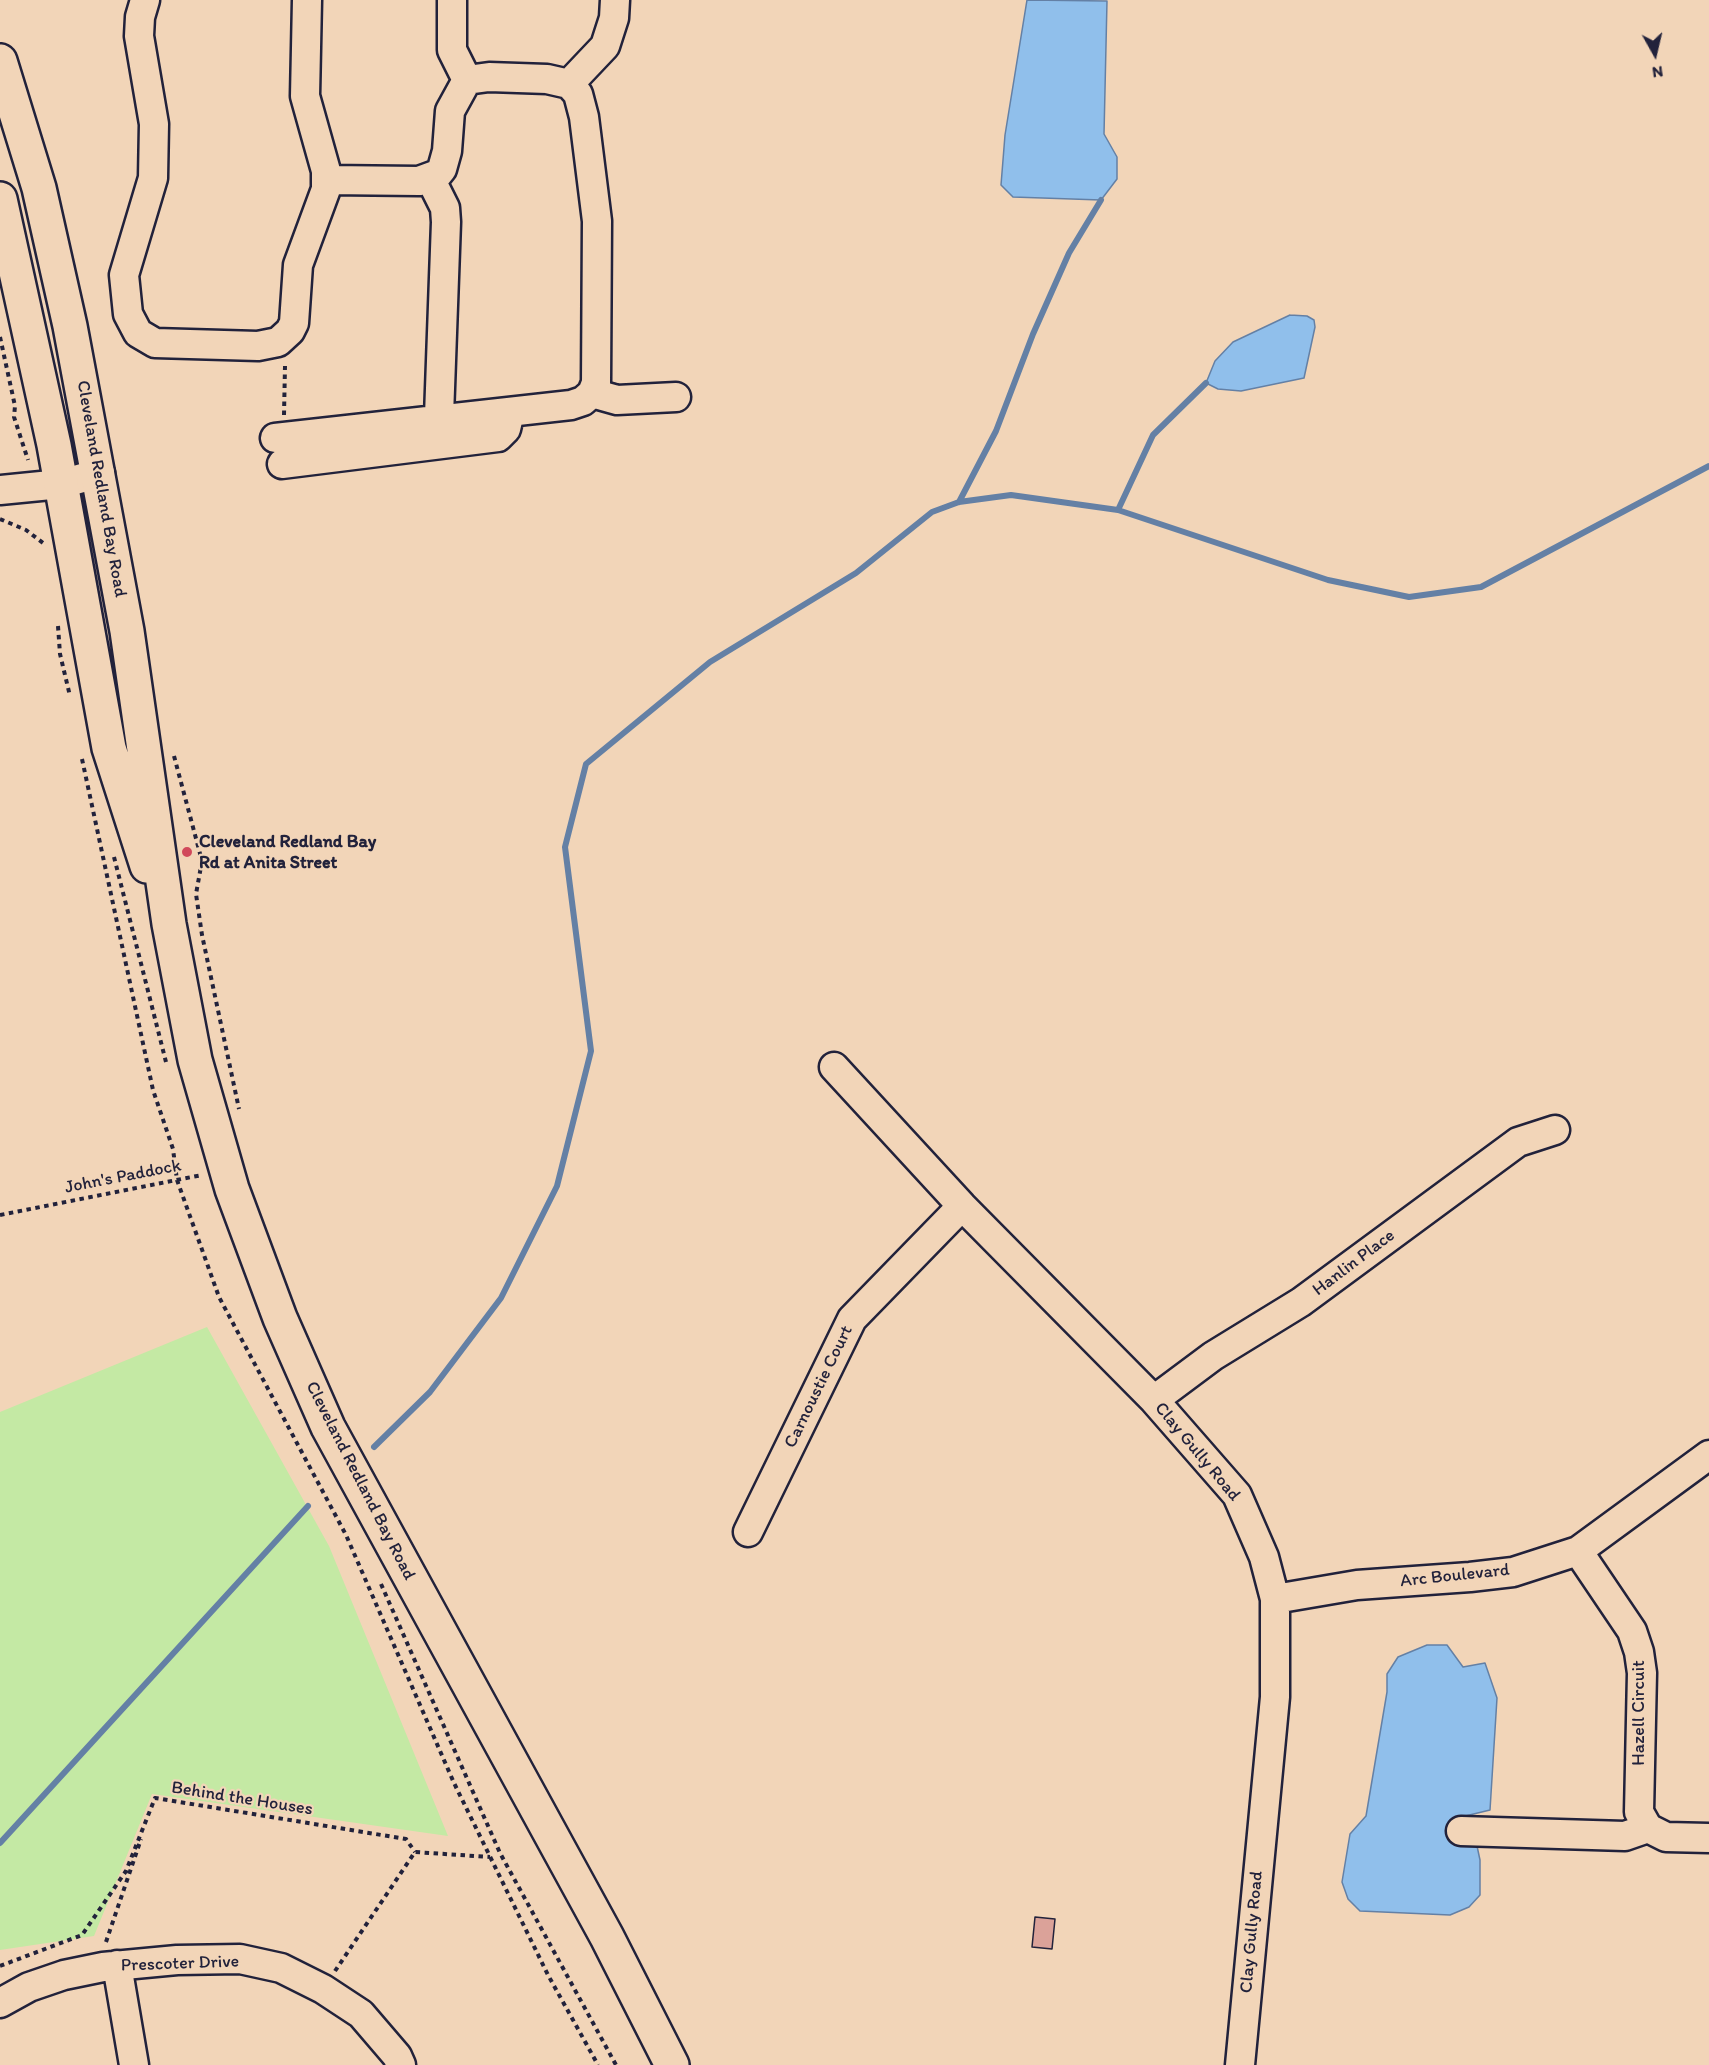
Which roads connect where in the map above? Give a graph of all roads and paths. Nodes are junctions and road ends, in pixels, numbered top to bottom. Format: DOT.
graph roads {
  1 [pos="143,0"];
  2 [pos="307,0"];
  3 [pos="452,0"];
  4 [pos="615,0"];
  5 [pos="0,61"];
  6 [pos="467,80"];
  7 [pos="569,84"];
  8 [pos="430,178"];
  9 [pos="327,180"];
  10 [pos="0,199"];
  11 [pos="0,337"];
  12 [pos="278,342"];
  13 [pos="592,393"];
  14 [pos="676,397"];
  15 [pos="438,431"];
  16 [pos="280,446"];
  17 [pos="29,464"];
  18 [pos="100,473"];
  19 [pos="61,484"];
  20 [pos="0,490"];
  21 [pos="169,924"];
  22 [pos="834,1068"];
  23 [pos="1555,1130"];
  24 [pos="210,1177"];
  25 [pos="962,1206"];
  26 [pos="0,1215"];
  27 [pos="1154,1400"];
  28 [pos="1709,1455"];
  29 [pos="748,1532"];
  30 [pos="1578,1551"];
  31 [pos="377,1575"];
  32 [pos="1275,1599"];
  33 [pos="155,1798"];
  34 [pos="1648,1828"];
  35 [pos="1461,1831"];
  36 [pos="1709,1838"];
  37 [pos="415,1852"];
  38 [pos="490,1857"];
  39 [pos="607,1937"];
  40 [pos="0,1966"];
  41 [pos="110,1966"];
  42 [pos="323,1989"];
  43 [pos="0,2003"];
  44 [pos="134,2065"];
  45 [pos="401,2065"];
  46 [pos="616,2065"];
  47 [pos="672,2065"];
  48 [pos="686,2065"];
  49 [pos="1240,2065"];
  1 -- 12 [label="street"];
  2 -- 9 [label="street"];
  3 -- 6 [label="street"];
  4 -- 7 [label="street"];
  5 -- 18 [label="highway, Cleveland Redland Bay Road"];
  6 -- 7 [label="street"];
  6 -- 8 [label="street"];
  7 -- 13 [label="street"];
  8 -- 9 [label="street"];
  8 -- 15 [label="street"];
  9 -- 12 [label="street"];
  10 -- 19 [label="highway, Cleveland Redland Bay Road"];
  11 -- 17 [label="path"];
  12 -- 16 [label="path"];
  13 -- 14 [label="street"];
  13 -- 15 [label="street"];
  15 -- 16 [label="street"];
  18 -- 19 [label="street"];
  18 -- 21 [label="highway, Cleveland Redland Bay Road"];
  19 -- 20 [label="street"];
  19 -- 21 [label="highway, Cleveland Redland Bay Road"];
  21 -- 24 [label="highway, Cleveland Redland Bay Road"];
  22 -- 25 [label="street, Clay Gully Road"];
  23 -- 27 [label="street, Hanlin Place"];
  24 -- 26 [label="path, John's Paddock"];
  24 -- 39 [label="highway, Cleveland Redland Bay Road"];
  25 -- 27 [label="street, Clay Gully Road"];
  25 -- 29 [label="street, Carnoustie Court"];
  27 -- 32 [label="street, Clay Gully Road"];
  28 -- 30 [label="street, Arc Boulevard"];
  30 -- 32 [label="street, Arc Boulevard"];
  30 -- 34 [label="street, Hazell Circuit"];
  31 -- 46 [label="path"];
  32 -- 49 [label="street, Clay Gully Road"];
  33 -- 37 [label="path, Behind the Houses"];
  33 -- 40 [label="path, Behind the Houses"];
  33 -- 41 [label="path"];
  34 -- 35 [label="street"];
  34 -- 36 [label="street"];
  37 -- 38 [label="path"];
  37 -- 42 [label="path"];
  39 -- 47 [label="highway, Cleveland Redland Bay Road"];
  39 -- 48 [label="highway, Cleveland Redland Bay Road"];
  41 -- 42 [label="street, Prescoter Drive"];
  41 -- 43 [label="street, Prescoter Drive"];
  41 -- 44 [label="street"];
  42 -- 45 [label="street, Prescoter Drive"];
}
